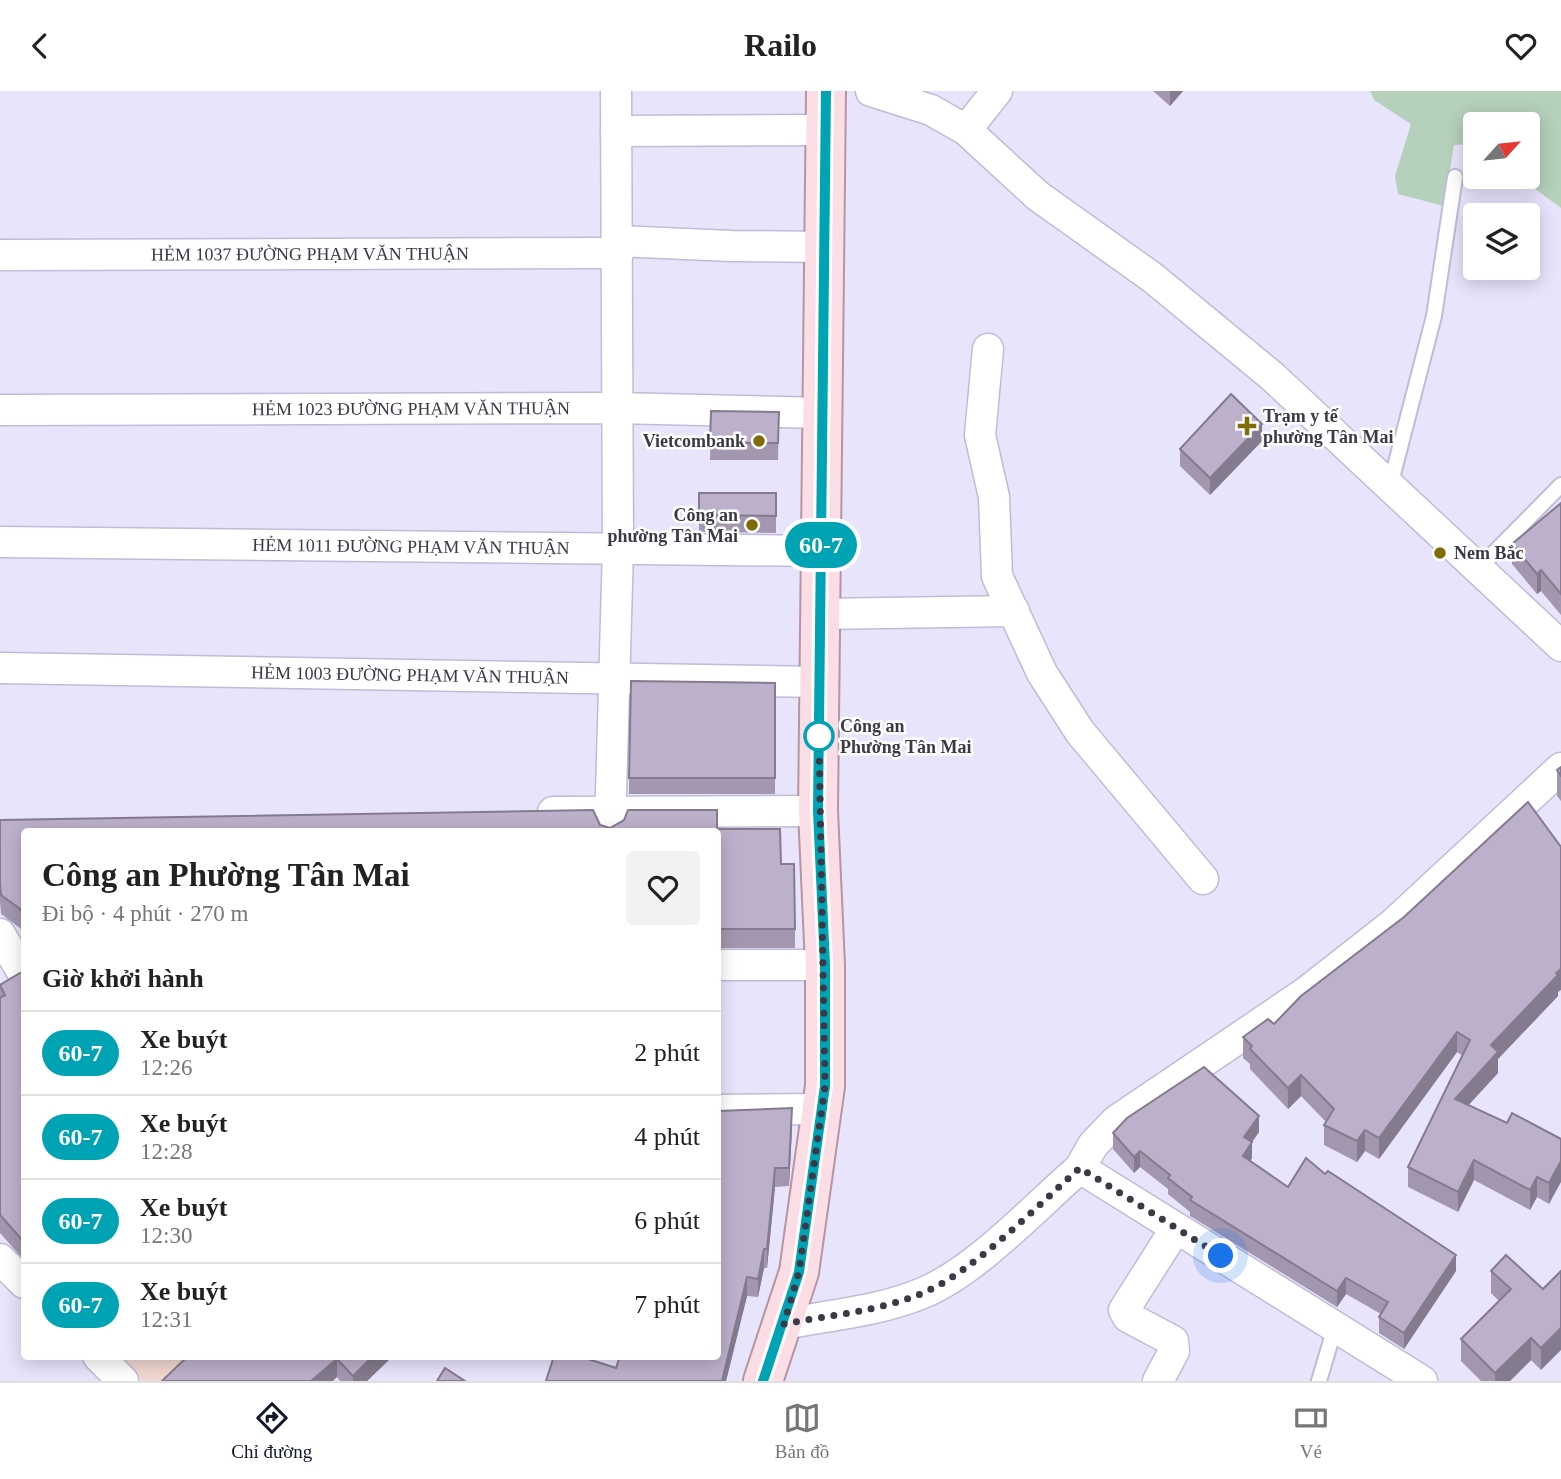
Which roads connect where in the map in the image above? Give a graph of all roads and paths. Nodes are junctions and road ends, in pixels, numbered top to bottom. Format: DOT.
graph roads {
  1 [pos="616,91"];
  2 [pos="826,91"];
  3 [pos="871,91"];
  4 [pos="997,91"];
  5 [pos="825,130"];
  6 [pos="966,130"];
  7 [pos="616,131"];
  8 [pos="1455,177"];
  9 [pos="618,247"];
  10 [pos="827,247"];
  11 [pos="0,255"];
  12 [pos="988,349"];
  13 [pos="616,408"];
  14 [pos="0,410"];
  15 [pos="822,413"];
  16 [pos="1561,485"];
  17 [pos="1390,486"];
  18 [pos="0,543"];
  19 [pos="618,548"];
  20 [pos="821,551"];
  21 [pos="1479,569"];
  22 [pos="1014,611"];
  23 [pos="820,614"];
  24 [pos="1561,646"];
  25 [pos="0,668"];
  26 [pos="616,680"];
  27 [pos="820,682"];
  28 [pos="1561,768"];
  29 [pos="818,811"];
  30 [pos="527,813"];
  31 [pos="610,821"];
  32 [pos="1203,879"];
  33 [pos="0,935"];
  34 [pos="721,965"];
  35 [pos="825,965"];
  36 [pos="21,966"];
  37 [pos="822,1109"];
  38 [pos="721,1110"];
  39 [pos="1080,1168"];
  40 [pos="1176,1228"];
  41 [pos="0,1259"];
  42 [pos="21,1280"];
  43 [pos="784,1324"];
  44 [pos="1335,1327"];
  45 [pos="102,1360"];
  46 [pos="123,1381"];
  47 [pos="762,1381"];
  48 [pos="1158,1381"];
  49 [pos="1319,1381"];
  50 [pos="1422,1381"];
  1 -- 7 [label="street"];
  2 -- 5 [label="main road"];
  3 -- 6 [label="street"];
  4 -- 6 [label="street"];
  5 -- 7 [label="street"];
  5 -- 10 [label="main road"];
  6 -- 17 [label="street"];
  7 -- 9 [label="street"];
  8 -- 17 [label="lane"];
  9 -- 10 [label="street, HẺM 1037 ĐƯỜNG PHẠM VĂN THUẬN"];
  9 -- 11 [label="street, HẺM 1037 ĐƯỜNG PHẠM VĂN THUẬN"];
  9 -- 13 [label="street"];
  10 -- 15 [label="main road"];
  12 -- 22 [label="street"];
  13 -- 14 [label="street, HẺM 1023 ĐƯỜNG PHẠM VĂN THUẬN"];
  13 -- 15 [label="street, HẺM 1023 ĐƯỜNG PHẠM VĂN THUẬN"];
  13 -- 19 [label="street"];
  15 -- 20 [label="main road"];
  16 -- 21 [label="lane"];
  17 -- 21 [label="street"];
  18 -- 19 [label="street, HẺM 1011 ĐƯỜNG PHẠM VĂN THUẬN"];
  19 -- 20 [label="street, HẺM 1011 ĐƯỜNG PHẠM VĂN THUẬN"];
  19 -- 26 [label="street"];
  20 -- 23 [label="main road"];
  21 -- 24 [label="street"];
  22 -- 23 [label="street"];
  22 -- 32 [label="street"];
  23 -- 27 [label="main road"];
  25 -- 26 [label="street, HẺM 1003 ĐƯỜNG PHẠM VĂN THUẬN"];
  26 -- 27 [label="street, HẺM 1003 ĐƯỜNG PHẠM VĂN THUẬN"];
  26 -- 31 [label="street"];
  27 -- 29 [label="main road"];
  28 -- 39 [label="street"];
  29 -- 31 [label="street"];
  29 -- 35 [label="main road"];
  30 -- 31 [label="street"];
  33 -- 36 [label="street"];
  34 -- 35 [label="street"];
  35 -- 37 [label="main road"];
  37 -- 38 [label="street"];
  37 -- 43 [label="main road"];
  39 -- 40 [label="street"];
  39 -- 43 [label="street"];
  40 -- 44 [label="street"];
  40 -- 48 [label="street"];
  41 -- 42 [label="street"];
  43 -- 47 [label="main road"];
  44 -- 49 [label="lane"];
  44 -- 50 [label="street"];
  45 -- 46 [label="street"];
}
